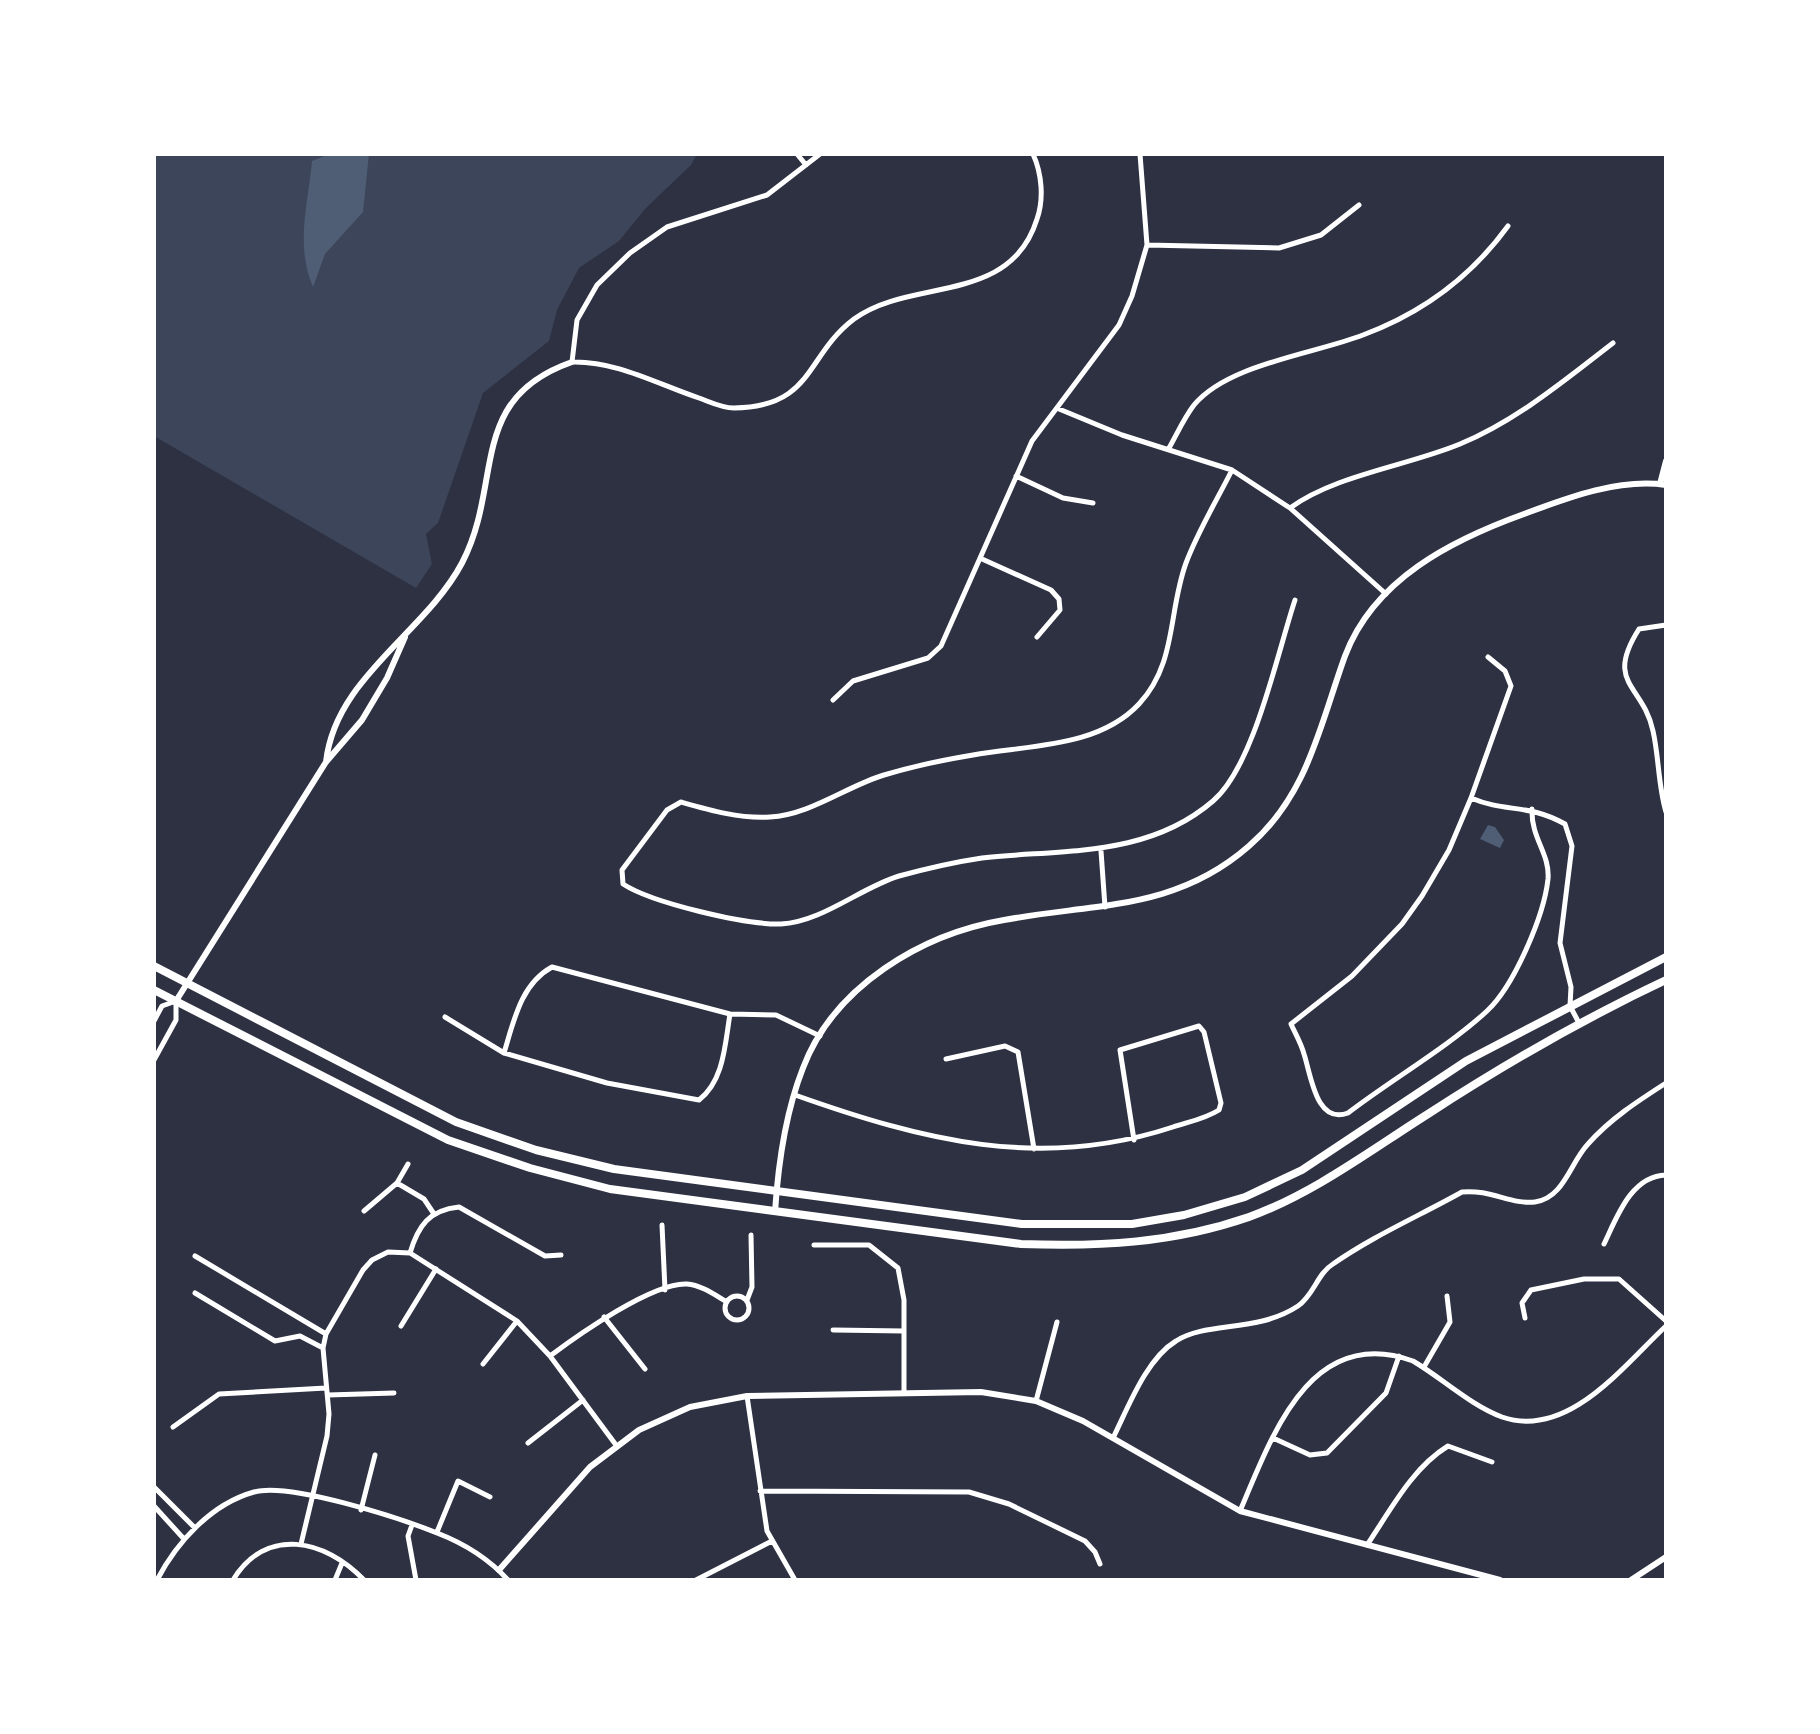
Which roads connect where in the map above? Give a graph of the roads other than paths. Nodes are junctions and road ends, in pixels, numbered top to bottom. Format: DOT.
graph roads {
  1 [pos="797,154"];
  2 [pos="820,154"];
  3 [pos="1033,154"];
  4 [pos="1140,154"];
  5 [pos="806,165"];
  6 [pos="1359,205"];
  7 [pos="1508,226"];
  8 [pos="1147,245"];
  9 [pos="1613,343"];
  10 [pos="572,362"];
  11 [pos="1059,409"];
  12 [pos="1169,448"];
  13 [pos="1666,461"];
  14 [pos="1232,470"];
  15 [pos="1016,476"];
  16 [pos="1663,485"];
  17 [pos="1093,503"];
  18 [pos="1290,508"];
  19 [pos="982,559"];
  20 [pos="1386,594"];
  21 [pos="1295,600"];
  22 [pos="1666,625"];
  23 [pos="407,633"];
  24 [pos="1037,637"];
  25 [pos="1488,657"];
  26 [pos="361,685"];
  27 [pos="381,688"];
  28 [pos="833,700"];
  29 [pos="326,762"];
  30 [pos="1471,798"];
  31 [pos="1532,809"];
  32 [pos="1666,812"];
  33 [pos="1101,851"];
  34 [pos="1105,907"];
  35 [pos="1666,957"];
  36 [pos="154,966"];
  37 [pos="1666,980"];
  38 [pos="187,985"];
  39 [pos="154,990"];
  40 [pos="176,1001"];
  41 [pos="1570,1006"];
  42 [pos="730,1014"];
  43 [pos="445,1017"];
  44 [pos="154,1021"];
  45 [pos="1579,1023"];
  46 [pos="820,1036"];
  47 [pos="504,1053"];
  48 [pos="946,1059"];
  49 [pos="154,1060"];
  50 [pos="1666,1083"];
  51 [pos="795,1095"];
  52 [pos="1134,1140"];
  53 [pos="1034,1149"];
  54 [pos="408,1164"];
  55 [pos="1666,1175"];
  56 [pos="397,1183"];
  57 [pos="776,1190"];
  58 [pos="364,1211"];
  59 [pos="775,1212"];
  60 [pos="434,1214"];
  61 [pos="662,1225"];
  62 [pos="751,1235"];
  63 [pos="1604,1244"];
  64 [pos="814,1245"];
  65 [pos="410,1253"];
  66 [pos="561,1255"];
  67 [pos="195,1256"];
  68 [pos="436,1269"];
  69 [pos="665,1290"];
  70 [pos="195,1293"];
  71 [pos="1447,1296"];
  72 [pos="747,1300"];
  73 [pos="727,1302"];
  74 [pos="604,1317"];
  75 [pos="1525,1318"];
  76 [pos="299,1320"];
  77 [pos="517,1321"];
  78 [pos="1057,1322"];
  79 [pos="1666,1324"];
  80 [pos="401,1326"];
  81 [pos="833,1330"];
  82 [pos="904,1331"];
  83 [pos="326,1334"];
  84 [pos="291,1337"];
  85 [pos="323,1348"];
  86 [pos="550,1356"];
  87 [pos="1399,1356"];
  88 [pos="483,1364"];
  89 [pos="1424,1367"];
  90 [pos="645,1369"];
  91 [pos="327,1392"];
  92 [pos="394,1393"];
  93 [pos="904,1393"];
  94 [pos="747,1396"];
  95 [pos="583,1400"];
  96 [pos="1036,1401"];
  97 [pos="173,1427"];
  98 [pos="1113,1438"];
  99 [pos="1273,1438"];
  100 [pos="528,1443"];
  101 [pos="616,1445"];
  102 [pos="375,1455"];
  103 [pos="1492,1462"];
  104 [pos="154,1487"];
  105 [pos="760,1491"];
  106 [pos="310,1495"];
  107 [pos="490,1497"];
  108 [pos="154,1506"];
  109 [pos="361,1510"];
  110 [pos="1240,1511"];
  111 [pos="412,1525"];
  112 [pos="195,1528"];
  113 [pos="437,1532"];
  114 [pos="184,1539"];
  115 [pos="772,1541"];
  116 [pos="301,1544"];
  117 [pos="1367,1546"];
  118 [pos="1666,1557"];
  119 [pos="342,1562"];
  120 [pos="1100,1564"];
  121 [pos="499,1570"];
  122 [pos="157,1580"];
  123 [pos="233,1580"];
  124 [pos="335,1580"];
  125 [pos="364,1580"];
  126 [pos="416,1580"];
  127 [pos="508,1580"];
  128 [pos="696,1580"];
  129 [pos="795,1580"];
  130 [pos="1500,1580"];
  131 [pos="1631,1580"];
  1 -- 5 [label="street"];
  2 -- 5 [label="street"];
  3 -- 10 [label="street"];
  4 -- 8 [label="street"];
  5 -- 10 [label="street"];
  6 -- 8 [label="street"];
  7 -- 12 [label="street"];
  8 -- 11 [label="street"];
  9 -- 18 [label="street"];
  10 -- 23 [label="street"];
  11 -- 12 [label="street"];
  11 -- 15 [label="street"];
  12 -- 14 [label="street"];
  13 -- 16 [label="street"];
  14 -- 18 [label="street"];
  14 -- 33 [label="street"];
  15 -- 17 [label="street"];
  15 -- 19 [label="street"];
  16 -- 20 [label="street"];
  18 -- 20 [label="street"];
  19 -- 24 [label="street"];
  19 -- 28 [label="street"];
  20 -- 34 [label="street"];
  21 -- 33 [label="street"];
  22 -- 32 [label="street"];
  23 -- 26 [label="street"];
  23 -- 27 [label="street"];
  25 -- 30 [label="street"];
  26 -- 27 [label="street"];
  26 -- 29 [label="street"];
  27 -- 29 [label="street"];
  29 -- 38 [label="street"];
  30 -- 31 [label="street"];
  30 -- 31 [label="street"];
  31 -- 41 [label="street"];
  33 -- 34 [label="street"];
  34 -- 46 [label="street"];
  35 -- 41 [label="main road"];
  36 -- 38 [label="main road"];
  37 -- 45 [label="main road"];
  38 -- 40 [label="street"];
  38 -- 57 [label="main road"];
  39 -- 40 [label="main road"];
  40 -- 44 [label="street"];
  40 -- 49 [label="street"];
  40 -- 59 [label="main road"];
  41 -- 45 [label="street"];
  41 -- 57 [label="main road"];
  42 -- 46 [label="street"];
  42 -- 47 [label="street"];
  42 -- 47 [label="street"];
  43 -- 47 [label="street"];
  45 -- 59 [label="main road"];
  46 -- 51 [label="street"];
  48 -- 53 [label="street"];
  50 -- 98 [label="street"];
  51 -- 53 [label="street"];
  51 -- 57 [label="street"];
  52 -- 52 [label="street"];
  52 -- 53 [label="street"];
  54 -- 56 [label="street"];
  55 -- 63 [label="street"];
  56 -- 58 [label="street"];
  56 -- 60 [label="street"];
  57 -- 59 [label="street"];
  60 -- 65 [label="street"];
  60 -- 66 [label="street"];
  61 -- 69 [label="street"];
  62 -- 72 [label="street"];
  64 -- 82 [label="street"];
  65 -- 68 [label="street"];
  65 -- 83 [label="street"];
  67 -- 76 [label="street"];
  68 -- 77 [label="street"];
  68 -- 80 [label="street"];
  69 -- 73 [label="street"];
  69 -- 74 [label="street"];
  70 -- 84 [label="street"];
  71 -- 89 [label="street"];
  72 -- 73 [label="street"];
  72 -- 73 [label="street"];
  74 -- 86 [label="street"];
  74 -- 90 [label="street"];
  75 -- 79 [label="street"];
  76 -- 83 [label="street"];
  76 -- 84 [label="street"];
  77 -- 86 [label="street"];
  77 -- 88 [label="street"];
  78 -- 96 [label="street"];
  79 -- 89 [label="street"];
  81 -- 82 [label="street"];
  82 -- 93 [label="street"];
  83 -- 85 [label="street"];
  84 -- 85 [label="street"];
  85 -- 91 [label="street"];
  86 -- 95 [label="street"];
  87 -- 89 [label="street"];
  87 -- 99 [label="street"];
  87 -- 99 [label="street"];
  91 -- 92 [label="street"];
  91 -- 97 [label="street"];
  91 -- 106 [label="street"];
  93 -- 94 [label="street"];
  93 -- 96 [label="street"];
  94 -- 101 [label="street"];
  94 -- 105 [label="street"];
  95 -- 100 [label="street"];
  95 -- 101 [label="street"];
  96 -- 98 [label="street"];
  98 -- 110 [label="street"];
  99 -- 110 [label="street"];
  101 -- 121 [label="street"];
  102 -- 109 [label="street"];
  103 -- 117 [label="street"];
  104 -- 112 [label="street"];
  105 -- 115 [label="street"];
  105 -- 120 [label="street"];
  106 -- 109 [label="street"];
  106 -- 112 [label="street"];
  106 -- 116 [label="street"];
  107 -- 113 [label="street"];
  108 -- 114 [label="street"];
  109 -- 111 [label="street"];
  110 -- 117 [label="street"];
  111 -- 113 [label="street"];
  111 -- 126 [label="street"];
  112 -- 114 [label="street"];
  113 -- 121 [label="street"];
  114 -- 122 [label="street"];
  115 -- 128 [label="street"];
  115 -- 129 [label="street"];
  116 -- 119 [label="street"];
  116 -- 123 [label="street"];
  117 -- 130 [label="street"];
  118 -- 131 [label="street"];
  119 -- 124 [label="street"];
  119 -- 125 [label="street"];
  121 -- 127 [label="street"];
}
